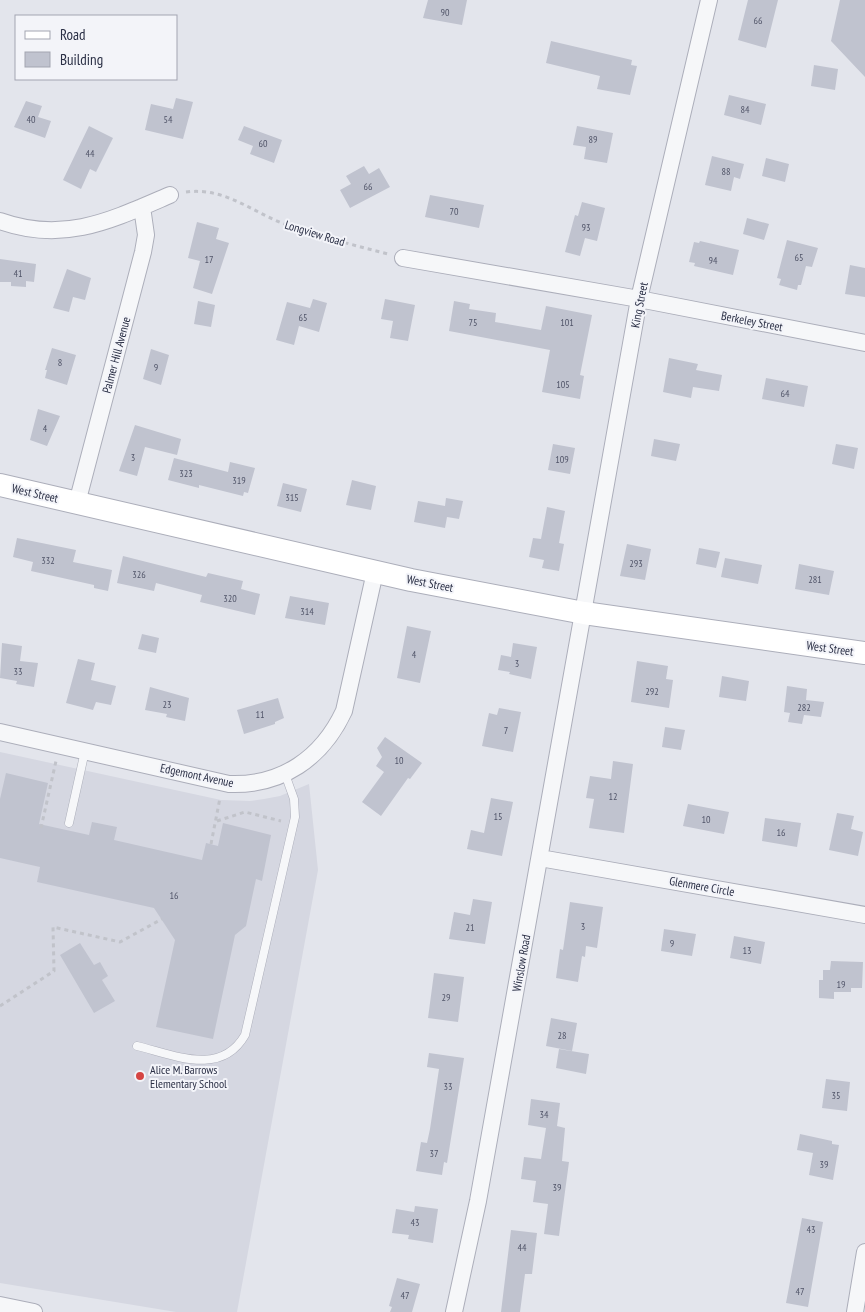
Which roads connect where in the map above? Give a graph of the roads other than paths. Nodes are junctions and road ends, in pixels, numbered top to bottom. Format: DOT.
graph roads {
  1 [pos="709,0"];
  2 [pos="170,195"];
  3 [pos="142,207"];
  4 [pos="0,221"];
  5 [pos="403,258"];
  6 [pos="639,299"];
  7 [pos="865,343"];
  8 [pos="0,485"];
  9 [pos="77,503"];
  10 [pos="374,572"];
  11 [pos="584,613"];
  12 [pos="865,653"];
  13 [pos="0,732"];
  14 [pos="85,751"];
  15 [pos="285,774"];
  16 [pos="69,823"];
  17 [pos="540,858"];
  18 [pos="865,915"];
  19 [pos="137,1046"];
  20 [pos="865,1252"];
  21 [pos="0,1305"];
  22 [pos="34,1312"];
  23 [pos="454,1312"];
  24 [pos="855,1312"];
  1 -- 6 [label="street, King Street"];
  2 -- 3 [label="street"];
  3 -- 4 [label="street"];
  3 -- 9 [label="street, Palmer Hill Avenue"];
  5 -- 6 [label="street"];
  6 -- 7 [label="street, Berkeley Street"];
  6 -- 11 [label="street, King Street"];
  8 -- 9 [label="main road, West Street"];
  9 -- 10 [label="main road, West Street"];
  10 -- 11 [label="main road, West Street"];
  10 -- 15 [label="street, Edgemont Avenue"];
  11 -- 12 [label="main road, West Street"];
  11 -- 17 [label="street, Winslow Road"];
  13 -- 14 [label="street, Edgemont Avenue"];
  14 -- 15 [label="street, Edgemont Avenue"];
  14 -- 16 [label="lane"];
  15 -- 19 [label="lane"];
  17 -- 18 [label="street, Glenmere Circle"];
  17 -- 23 [label="street, Winslow Road"];
  20 -- 24 [label="street"];
  21 -- 22 [label="street"];
}
